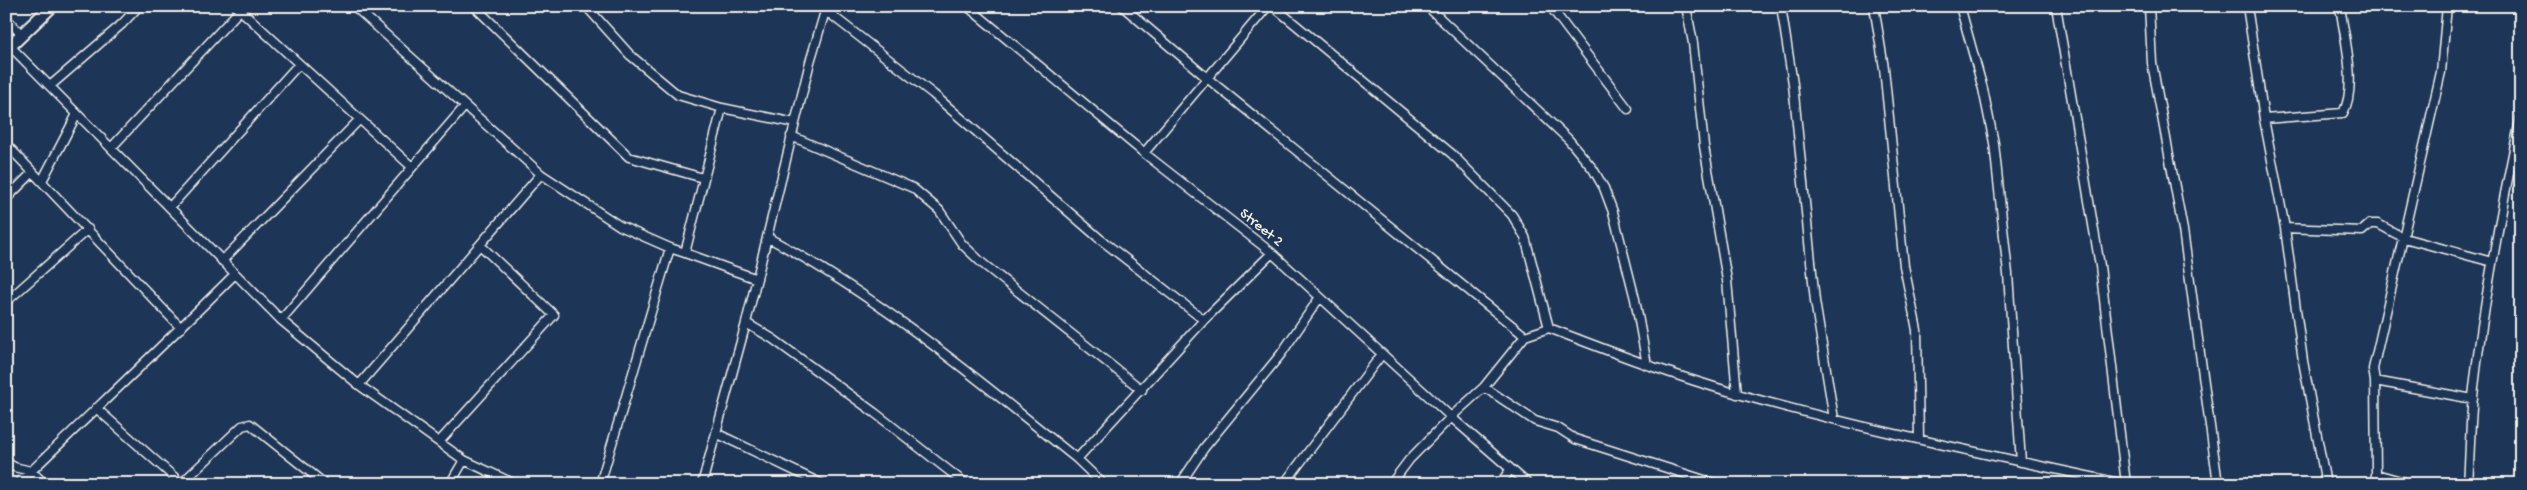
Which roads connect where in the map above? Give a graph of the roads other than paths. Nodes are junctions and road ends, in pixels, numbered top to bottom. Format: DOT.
graph roads {
  1 [pos="52,6"];
  2 [pos="139,6"];
  3 [pos="354,6"];
  4 [pos="474,6"];
  5 [pos="586,6"];
  6 [pos="967,6"];
  7 [pos="1122,6"];
  8 [pos="1273,6"];
  9 [pos="1427,6"];
  10 [pos="1550,6"];
  11 [pos="1686,6"];
  12 [pos="1781,6"];
  13 [pos="1874,6"];
  14 [pos="1960,6"];
  15 [pos="2056,6"];
  16 [pos="2149,6"];
  17 [pos="2247,6"];
  18 [pos="2340,6"];
  19 [pos="2446,6"];
  20 [pos="1264,7"];
  21 [pos="238,8"];
  22 [pos="824,8"];
  23 [pos="6,18"];
  24 [pos="22,35"];
  25 [pos="8,48"];
  26 [pos="299,64"];
  27 [pos="1206,78"];
  28 [pos="50,86"];
  29 [pos="465,106"];
  30 [pos="722,108"];
  31 [pos="1628,109"];
  32 [pos="78,114"];
  33 [pos="2521,116"];
  34 [pos="2264,118"];
  35 [pos="359,120"];
  36 [pos="795,123"];
  37 [pos="791,136"];
  38 [pos="6,144"];
  39 [pos="112,148"];
  40 [pos="1144,153"];
  41 [pos="412,167"];
  42 [pos="33,172"];
  43 [pos="541,174"];
  44 [pos="703,178"];
  45 [pos="42,181"];
  46 [pos="6,199"];
  47 [pos="170,207"];
  48 [pos="2285,228"];
  49 [pos="88,229"];
  50 [pos="767,237"];
  51 [pos="2404,238"];
  52 [pos="480,245"];
  53 [pos="670,248"];
  54 [pos="685,253"];
  55 [pos="1272,253"];
  56 [pos="222,261"];
  57 [pos="2492,262"];
  58 [pos="234,275"];
  59 [pos="757,279"];
  60 [pos="1320,297"];
  61 [pos="6,302"];
  62 [pos="281,320"];
  63 [pos="1204,320"];
  64 [pos="746,323"];
  65 [pos="181,328"];
  66 [pos="1549,328"];
  67 [pos="1526,336"];
  68 [pos="1382,354"];
  69 [pos="1647,365"];
  70 [pos="2375,381"];
  71 [pos="359,386"];
  72 [pos="1484,387"];
  73 [pos="1142,390"];
  74 [pos="1737,394"];
  75 [pos="2473,399"];
  76 [pos="96,408"];
  77 [pos="1451,417"];
  78 [pos="1834,419"];
  79 [pos="716,433"];
  80 [pos="1919,439"];
  81 [pos="439,442"];
  82 [pos="1077,459"];
  83 [pos="464,460"];
  84 [pos="6,462"];
  85 [pos="2021,462"];
  86 [pos="1510,470"];
  87 [pos="31,471"];
  88 [pos="2376,474"];
  89 [pos="18,484"];
  90 [pos="46,484"];
  91 [pos="182,484"];
  92 [pos="325,484"];
  93 [pos="450,484"];
  94 [pos="515,484"];
  95 [pos="600,484"];
  96 [pos="702,484"];
  97 [pos="822,484"];
  98 [pos="966,484"];
  99 [pos="1103,484"];
  100 [pos="1180,484"];
  101 [pos="1284,484"];
  102 [pos="1391,484"];
  103 [pos="1500,484"];
  104 [pos="1528,484"];
  105 [pos="1717,484"];
  106 [pos="2125,484"];
  107 [pos="2218,484"];
  108 [pos="2326,484"];
  109 [pos="2375,484"];
  110 [pos="2412,484"];
  111 [pos="2468,484"];
  1 -- 24 [label="street"];
  2 -- 28 [label="street"];
  3 -- 29 [label="street"];
  4 -- 44 [label="street"];
  5 -- 30 [label="street"];
  6 -- 40 [label="street, Street 2"];
  7 -- 27 [label="street"];
  8 -- 66 [label="street"];
  9 -- 69 [label="street"];
  10 -- 31 [label="street"];
  11 -- 74 [label="street"];
  12 -- 78 [label="street"];
  13 -- 80 [label="street"];
  14 -- 85 [label="street"];
  15 -- 106 [label="street"];
  16 -- 107 [label="street"];
  17 -- 34 [label="street"];
  18 -- 34 [label="street"];
  19 -- 51 [label="street"];
  20 -- 27 [label="street"];
  21 -- 26 [label="street"];
  21 -- 39 [label="street"];
  22 -- 36 [label="street"];
  22 -- 63 [label="street"];
  23 -- 24 [label="street"];
  24 -- 25 [label="street"];
  25 -- 28 [label="street"];
  26 -- 35 [label="street"];
  26 -- 47 [label="street"];
  27 -- 40 [label="street"];
  27 -- 67 [label="street"];
  28 -- 32 [label="street"];
  29 -- 41 [label="street"];
  29 -- 43 [label="street"];
  30 -- 36 [label="street"];
  30 -- 44 [label="street"];
  32 -- 39 [label="street"];
  32 -- 45 [label="street"];
  33 -- 57 [label="street"];
  34 -- 48 [label="street"];
  35 -- 41 [label="street"];
  35 -- 56 [label="street"];
  36 -- 37 [label="street"];
  37 -- 50 [label="street"];
  37 -- 73 [label="street"];
  38 -- 42 [label="street"];
  39 -- 47 [label="street"];
  40 -- 55 [label="street, Street 2"];
  41 -- 62 [label="street"];
  42 -- 45 [label="street"];
  42 -- 46 [label="street"];
  43 -- 52 [label="street"];
  43 -- 53 [label="street"];
  44 -- 54 [label="street"];
  45 -- 49 [label="street"];
  47 -- 56 [label="street"];
  48 -- 51 [label="street"];
  48 -- 108 [label="street"];
  49 -- 61 [label="street"];
  49 -- 65 [label="street"];
  50 -- 59 [label="street"];
  50 -- 82 [label="street"];
  51 -- 57 [label="street"];
  51 -- 70 [label="street"];
  52 -- 71 [label="street"];
  52 -- 81 [label="street"];
  53 -- 54 [label="street"];
  53 -- 95 [label="street"];
  54 -- 59 [label="street"];
  55 -- 60 [label="street, Street 2"];
  55 -- 63 [label="street"];
  56 -- 58 [label="street"];
  57 -- 75 [label="street"];
  58 -- 62 [label="street"];
  58 -- 65 [label="street"];
  59 -- 64 [label="street"];
  60 -- 68 [label="street, Street 2"];
  60 -- 100 [label="street"];
  62 -- 71 [label="street"];
  63 -- 73 [label="street"];
  64 -- 79 [label="street"];
  64 -- 98 [label="street"];
  65 -- 76 [label="street"];
  66 -- 67 [label="street"];
  66 -- 69 [label="street"];
  67 -- 72 [label="street"];
  68 -- 77 [label="street, Street 2"];
  68 -- 101 [label="street"];
  69 -- 74 [label="street"];
  70 -- 75 [label="street"];
  70 -- 88 [label="street"];
  71 -- 81 [label="street"];
  72 -- 77 [label="street"];
  72 -- 105 [label="street"];
  73 -- 82 [label="street"];
  74 -- 78 [label="street"];
  75 -- 111 [label="street"];
  76 -- 87 [label="street"];
  76 -- 91 [label="street"];
  77 -- 86 [label="street, Street 2"];
  77 -- 102 [label="street"];
  78 -- 80 [label="street"];
  79 -- 96 [label="street"];
  79 -- 97 [label="street"];
  80 -- 85 [label="street"];
  81 -- 83 [label="street"];
  82 -- 99 [label="street"];
  83 -- 93 [label="street"];
  83 -- 94 [label="street"];
  84 -- 87 [label="street"];
  85 -- 106 [label="street"];
  86 -- 103 [label="street"];
  86 -- 104 [label="street, Street 2"];
  87 -- 89 [label="street"];
  87 -- 90 [label="street"];
  88 -- 109 [label="street"];
  88 -- 110 [label="street"];
  91 -- 92 [label="street"];
}
